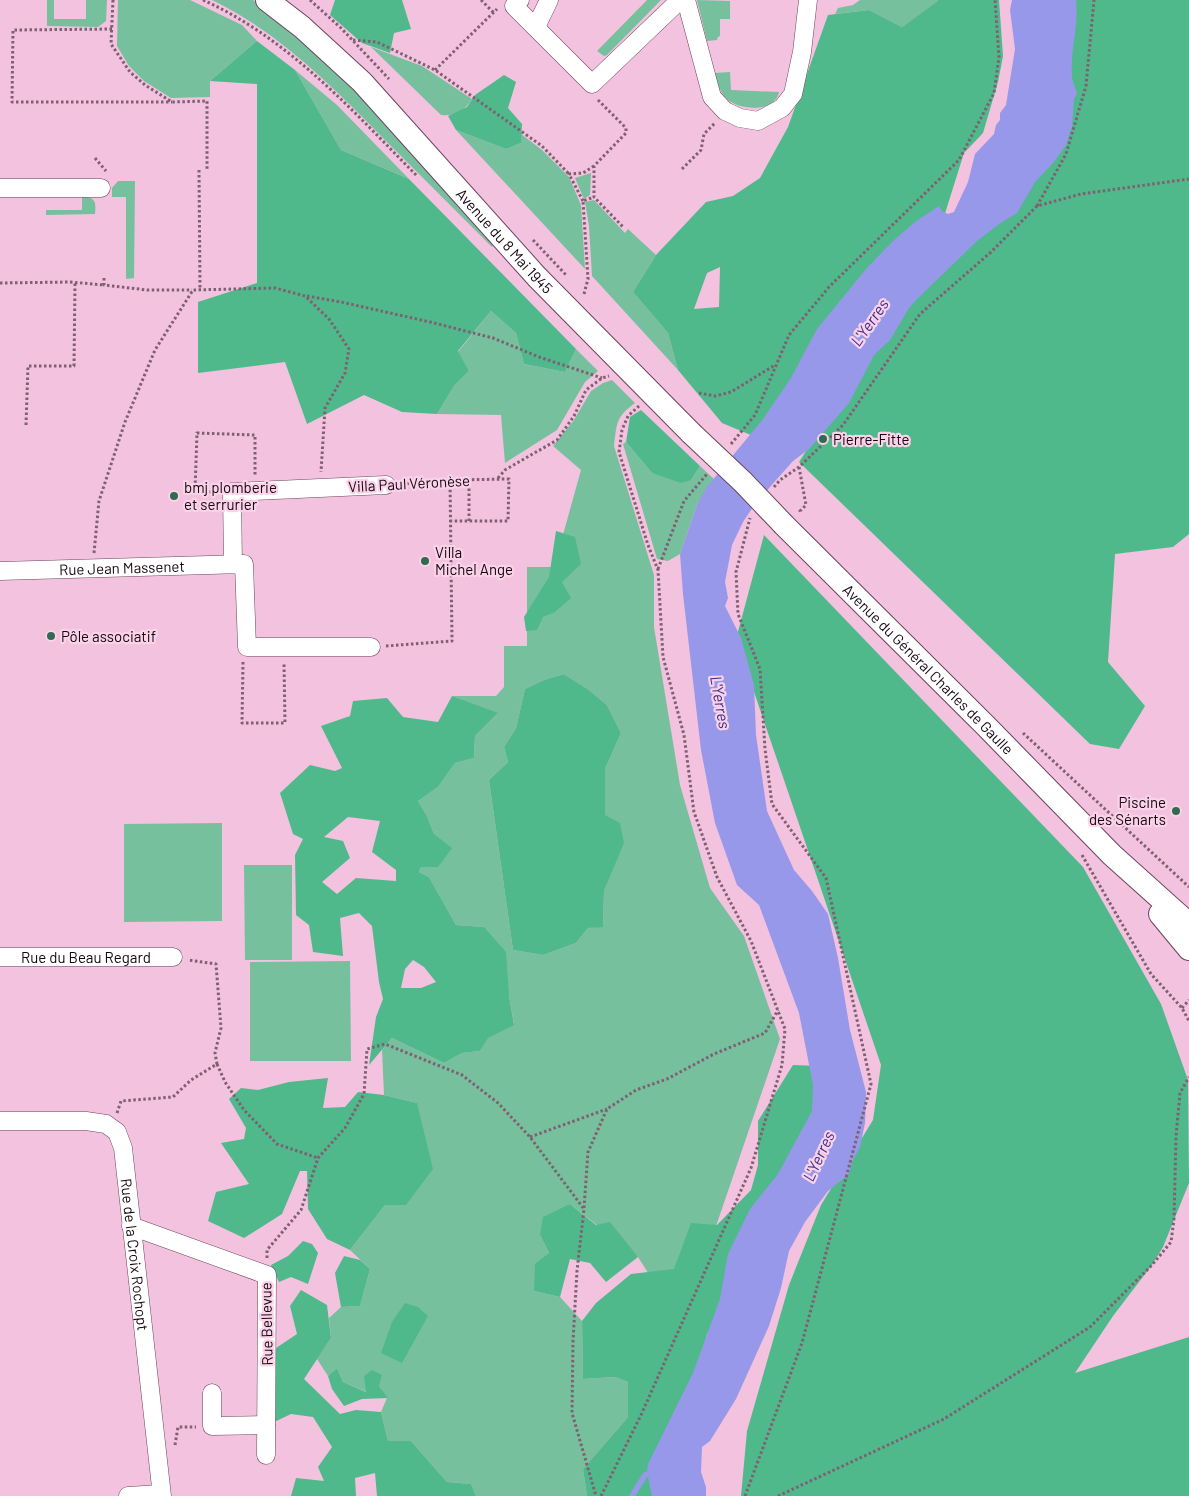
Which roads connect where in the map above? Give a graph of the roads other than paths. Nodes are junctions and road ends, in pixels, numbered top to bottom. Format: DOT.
graph roads {
  1 [pos="268,0"];
  2 [pos="520,0"];
  3 [pos="548,0"];
  4 [pos="680,0"];
  5 [pos="686,0"];
  6 [pos="808,0"];
  7 [pos="536,27"];
  8 [pos="104,180"];
  9 [pos="0,188"];
  10 [pos="743,482"];
  11 [pos="386,485"];
  12 [pos="239,564"];
  13 [pos="0,571"];
  14 [pos="371,648"];
  15 [pos="1112,855"];
  16 [pos="1189,924"];
  17 [pos="1189,949"];
  18 [pos="0,957"];
  19 [pos="172,957"];
  20 [pos="0,1121"];
  21 [pos="131,1226"];
  22 [pos="212,1393"];
  23 [pos="266,1425"];
  24 [pos="266,1455"];
  25 [pos="161,1495"];
  26 [pos="128,1496"];
  1 -- 10 [label="main road, Avenue du 8 Mai 1945, bridge"];
  2 -- 7 [label="street"];
  3 -- 7 [label="street"];
  4 -- 7 [label="street"];
  5 -- 6 [label="street"];
  8 -- 9 [label="street"];
  10 -- 15 [label="main road, Avenue du Général Charles de Gaulle, bridge"];
  11 -- 12 [label="street, Villa Paul Véronèse"];
  12 -- 13 [label="street, Rue Jean Massenet"];
  12 -- 14 [label="street"];
  15 -- 16 [label="main road, Avenue du Général Charles de Gaulle"];
  15 -- 17 [label="main road, Avenue du Général Charles de Gaulle"];
  18 -- 19 [label="street, Rue du Beau Regard"];
  20 -- 21 [label="street, Rue de la Croix Rochopt"];
  21 -- 23 [label="street, Rue Bellevue"];
  21 -- 25 [label="street, Rue de la Croix Rochopt"];
  22 -- 23 [label="street"];
  23 -- 24 [label="street, Rue Bellevue"];
  25 -- 26 [label="street"];
}
